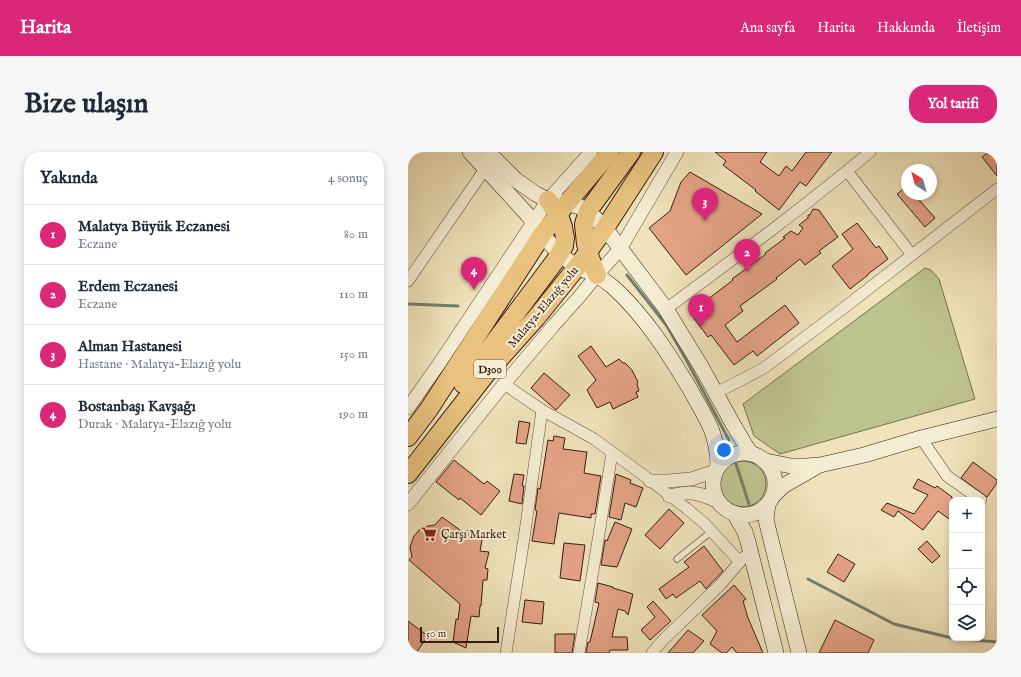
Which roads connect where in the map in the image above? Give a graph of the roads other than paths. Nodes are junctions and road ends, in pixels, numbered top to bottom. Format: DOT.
graph roads {
  1 [pos="470,152"];
  2 [pos="591,152"];
  3 [pos="610,152"];
  4 [pos="631,152"];
  5 [pos="654,152"];
  6 [pos="677,152"];
  7 [pos="870,152"];
  8 [pos="489,160"];
  9 [pos="847,171"];
  10 [pos="997,189"];
  11 [pos="558,206"];
  12 [pos="590,208"];
  13 [pos="608,224"];
  14 [pos="537,234"];
  15 [pos="620,249"];
  16 [pos="588,252"];
  17 [pos="912,255"];
  18 [pos="557,257"];
  19 [pos="577,267"];
  20 [pos="596,275"];
  21 [pos="408,281"];
  22 [pos="666,309"];
  23 [pos="504,384"];
  24 [pos="716,393"];
  25 [pos="408,408"];
  26 [pos="542,410"];
  27 [pos="997,419"];
  28 [pos="444,429"];
  29 [pos="408,437"];
  30 [pos="921,438"];
  31 [pos="612,453"];
  32 [pos="751,453"];
  33 [pos="766,461"];
  34 [pos="820,465"];
  35 [pos="717,469"];
  36 [pos="408,474"];
  37 [pos="650,482"];
  38 [pos="670,496"];
  39 [pos="976,497"];
  40 [pos="770,500"];
  41 [pos="719,502"];
  42 [pos="408,504"];
  43 [pos="734,513"];
  44 [pos="712,531"];
  45 [pos="745,557"];
  46 [pos="677,559"];
  47 [pos="506,653"];
  48 [pos="578,653"];
  49 [pos="652,653"];
  50 [pos="776,653"];
  51 [pos="799,653"];
  1 -- 8 [label="main road"];
  2 -- 11 [label="street"];
  3 -- 11 [label="highway, D300"];
  4 -- 12 [label="highway"];
  5 -- 13 [label="highway, Malatya-Elazığ yolu / D300"];
  6 -- 15 [label="street"];
  7 -- 9 [label="street"];
  8 -- 11 [label="main road"];
  8 -- 14 [label="main road"];
  8 -- 21 [label="street"];
  9 -- 17 [label="street"];
  9 -- 22 [label="street"];
  10 -- 17 [label="street"];
  11 -- 12 [label="main road"];
  11 -- 14 [label="highway, D300"];
  11 -- 18 [label="highway"];
  12 -- 13 [label="highway"];
  12 -- 16 [label="highway"];
  13 -- 15 [label="main road"];
  13 -- 16 [label="highway, Malatya-Elazığ yolu / D300"];
  14 -- 18 [label="highway"];
  14 -- 25 [label="street"];
  14 -- 29 [label="highway, D300"];
  15 -- 20 [label="street"];
  15 -- 22 [label="main road"];
  16 -- 19 [label="highway, Malatya-Elazığ yolu / D300"];
  16 -- 20 [label="highway"];
  17 -- 24 [label="street"];
  18 -- 19 [label="main road"];
  18 -- 28 [label="highway"];
  19 -- 20 [label="main road"];
  19 -- 28 [label="highway, Malatya-Elazığ yolu / D300"];
  20 -- 23 [label="street"];
  20 -- 35 [label="main road"];
  22 -- 24 [label="main road"];
  23 -- 26 [label="street"];
  23 -- 42 [label="street"];
  24 -- 32 [label="main road"];
  26 -- 31 [label="street"];
  26 -- 47 [label="street"];
  27 -- 30 [label="main road"];
  28 -- 36 [label="highway, Malatya-Elazığ yolu / D300"];
  30 -- 34 [label="main road"];
  30 -- 39 [label="street"];
  31 -- 37 [label="street"];
  31 -- 48 [label="street"];
  32 -- 33 [label="main road"];
  32 -- 35 [label="main road"];
  33 -- 34 [label="main road"];
  33 -- 40 [label="main road"];
  34 -- 40 [label="main road"];
  35 -- 37 [label="street"];
  35 -- 41 [label="main road"];
  37 -- 38 [label="street"];
  38 -- 41 [label="street"];
  38 -- 44 [label="street"];
  40 -- 43 [label="main road"];
  40 -- 51 [label="main road"];
  41 -- 43 [label="main road"];
  43 -- 45 [label="main road"];
  44 -- 45 [label="street"];
  44 -- 46 [label="lane"];
  45 -- 49 [label="street"];
  45 -- 50 [label="main road"];
}
